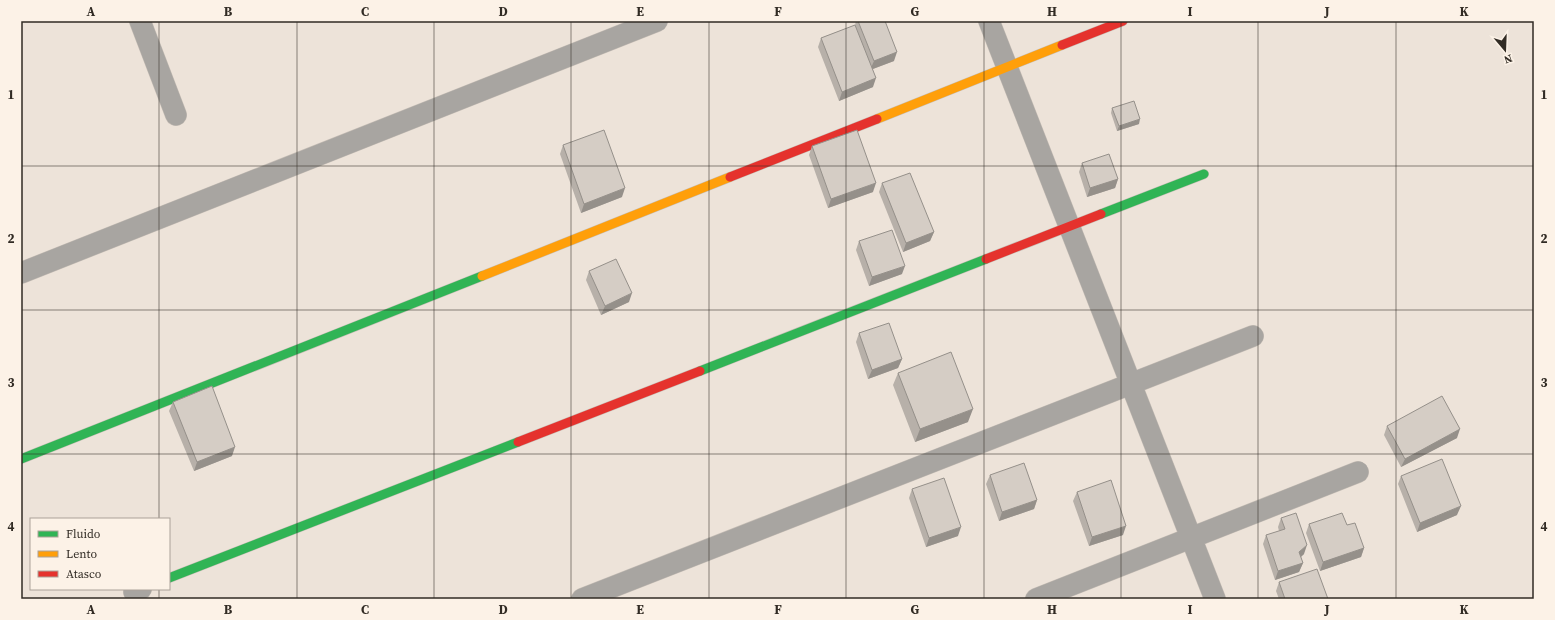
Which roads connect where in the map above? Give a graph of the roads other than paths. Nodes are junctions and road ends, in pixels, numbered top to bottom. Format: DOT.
graph roads {
  1 [pos="140,21"];
  2 [pos="657,21"];
  3 [pos="989,21"];
  4 [pos="1123,21"];
  5 [pos="1007,67"];
  6 [pos="176,115"];
  7 [pos="1204,174"];
  8 [pos="1070,227"];
  9 [pos="21,273"];
  10 [pos="1253,336"];
  11 [pos="1131,384"];
  12 [pos="21,459"];
  13 [pos="1358,472"];
  14 [pos="1191,538"];
  15 [pos="170,578"];
  16 [pos="582,599"];
  17 [pos="1036,599"];
  18 [pos="1215,599"];
  1 -- 6 [label="street"];
  2 -- 9 [label="street"];
  3 -- 5 [label="street"];
  4 -- 5 [label="street"];
  5 -- 8 [label="street"];
  5 -- 12 [label="street"];
  7 -- 8 [label="street"];
  8 -- 11 [label="street"];
  8 -- 15 [label="street"];
  10 -- 11 [label="street"];
  11 -- 14 [label="street"];
  11 -- 16 [label="street"];
  13 -- 14 [label="street"];
  14 -- 17 [label="street"];
  14 -- 18 [label="street"];
}
